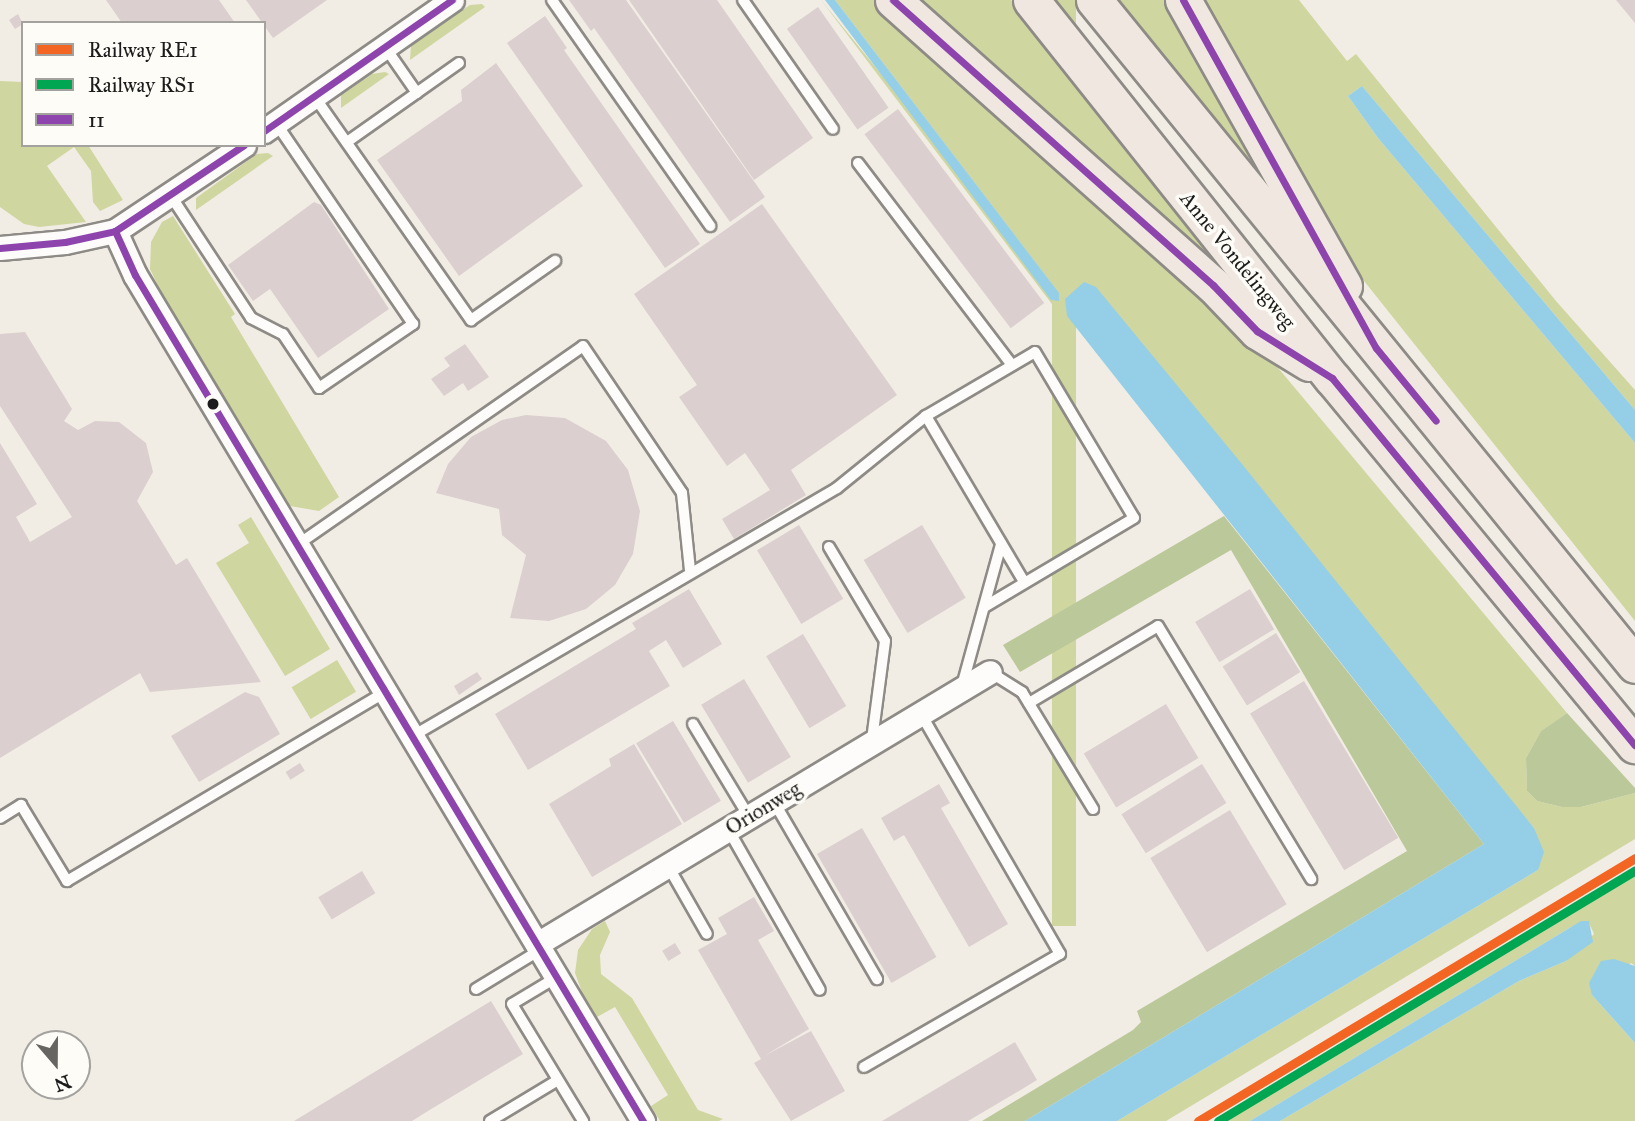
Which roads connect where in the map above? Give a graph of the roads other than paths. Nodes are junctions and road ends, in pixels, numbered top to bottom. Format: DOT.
graph roads {
  1 [pos="452,0"];
  2 [pos="551,0"];
  3 [pos="743,0"];
  4 [pos="893,0"];
  5 [pos="1031,0"];
  6 [pos="1094,0"];
  7 [pos="1183,0"];
  8 [pos="385,47"];
  9 [pos="459,63"];
  10 [pos="417,93"];
  11 [pos="314,96"];
  12 [pos="270,127"];
  13 [pos="833,129"];
  14 [pos="346,142"];
  15 [pos="241,147"];
  16 [pos="859,163"];
  17 [pos="172,196"];
  18 [pos="710,226"];
  19 [pos="115,231"];
  20 [pos="0,248"];
  21 [pos="555,261"];
  22 [pos="1376,348"];
  23 [pos="1012,365"];
  24 [pos="1332,378"];
  25 [pos="926,416"];
  26 [pos="1001,544"];
  27 [pos="296,545"];
  28 [pos="830,547"];
  29 [pos="690,570"];
  30 [pos="1024,582"];
  31 [pos="984,607"];
  32 [pos="1635,665"];
  33 [pos="990,672"];
  34 [pos="962,689"];
  35 [pos="385,692"];
  36 [pos="1029,703"];
  37 [pos="921,714"];
  38 [pos="693,724"];
  39 [pos="411,737"];
  40 [pos="872,743"];
  41 [pos="1635,745"];
  42 [pos="774,802"];
  43 [pos="1093,809"];
  44 [pos="749,817"];
  45 [pos="0,818"];
  46 [pos="728,829"];
  47 [pos="668,866"];
  48 [pos="1311,879"];
  49 [pos="707,934"];
  50 [pos="539,947"];
  51 [pos="556,977"];
  52 [pos="877,979"];
  53 [pos="476,989"];
  54 [pos="820,990"];
  55 [pos="864,1067"];
  56 [pos="558,1080"];
  57 [pos="490,1121"];
  58 [pos="583,1121"];
  59 [pos="643,1121"];
  1 -- 8 [label="street"];
  2 -- 18 [label="lane"];
  3 -- 13 [label="lane"];
  4 -- 24 [label="main road"];
  5 -- 24 [label="main road, Anne Vondelingweg"];
  6 -- 22 [label="main road"];
  7 -- 22 [label="main road"];
  8 -- 10 [label="lane"];
  8 -- 11 [label="street"];
  9 -- 10 [label="lane"];
  10 -- 14 [label="lane"];
  11 -- 12 [label="street"];
  11 -- 14 [label="lane"];
  12 -- 17 [label="lane"];
  14 -- 21 [label="lane"];
  15 -- 17 [label="street"];
  16 -- 23 [label="lane"];
  17 -- 19 [label="street"];
  19 -- 20 [label="street"];
  19 -- 27 [label="street"];
  22 -- 32 [label="main road"];
  23 -- 25 [label="lane"];
  23 -- 30 [label="lane"];
  24 -- 41 [label="main road, Anne Vondelingweg"];
  25 -- 26 [label="lane"];
  25 -- 29 [label="lane"];
  26 -- 30 [label="lane"];
  26 -- 31 [label="lane"];
  27 -- 29 [label="lane"];
  27 -- 35 [label="street"];
  28 -- 40 [label="lane"];
  29 -- 39 [label="lane"];
  30 -- 31 [label="lane"];
  31 -- 34 [label="lane"];
  33 -- 34 [label="street, Orionweg"];
  33 -- 36 [label="lane"];
  34 -- 37 [label="street, Orionweg"];
  35 -- 39 [label="street"];
  35 -- 45 [label="lane"];
  36 -- 43 [label="lane"];
  36 -- 48 [label="lane"];
  37 -- 40 [label="street, Orionweg"];
  37 -- 55 [label="lane"];
  38 -- 44 [label="lane"];
  39 -- 50 [label="street"];
  40 -- 42 [label="street, Orionweg"];
  42 -- 44 [label="street, Orionweg"];
  42 -- 52 [label="lane"];
  44 -- 46 [label="street, Orionweg"];
  46 -- 47 [label="street, Orionweg"];
  46 -- 54 [label="lane"];
  47 -- 49 [label="lane"];
  47 -- 50 [label="street, Orionweg"];
  50 -- 51 [label="street"];
  50 -- 53 [label="lane"];
  51 -- 56 [label="lane"];
  51 -- 59 [label="street"];
  56 -- 57 [label="lane"];
  56 -- 58 [label="lane"];
}
